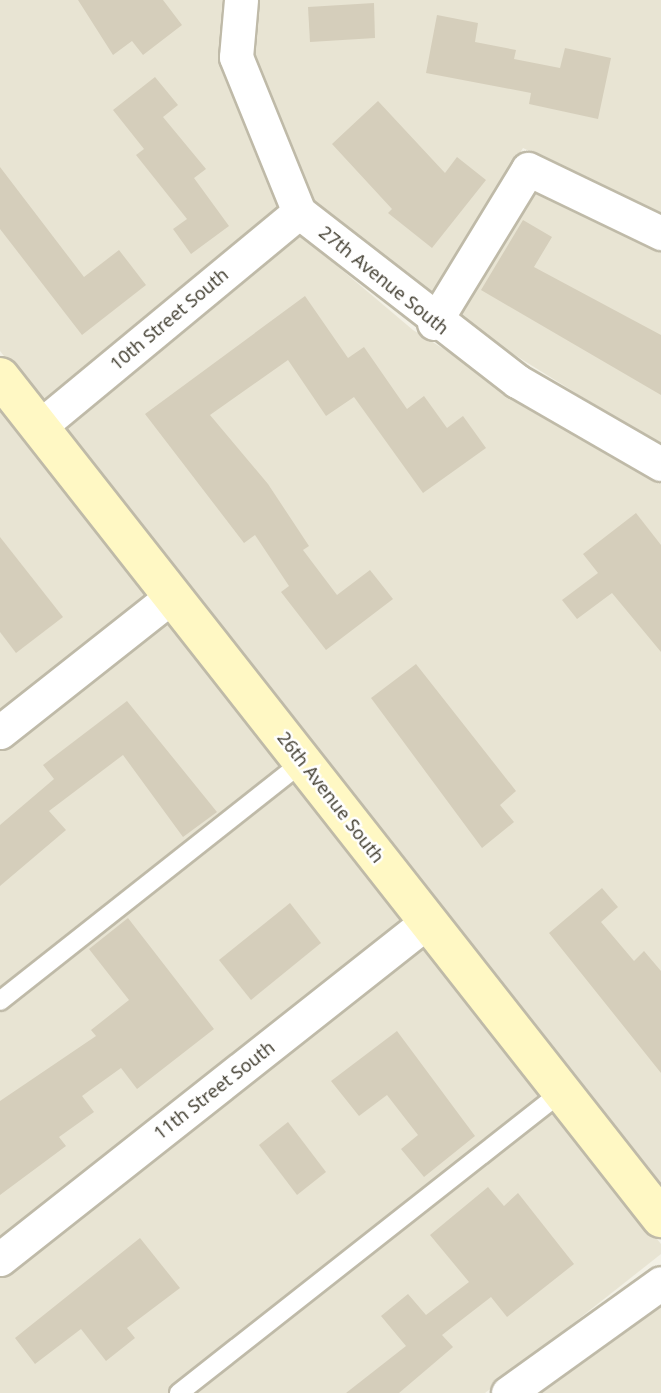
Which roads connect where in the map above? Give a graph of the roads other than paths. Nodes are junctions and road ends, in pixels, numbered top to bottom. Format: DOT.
graph roads {
  1 [pos="241,0"];
  2 [pos="299,212"];
  3 [pos="661,233"];
  4 [pos="434,323"];
  5 [pos="0,377"];
  6 [pos="39,427"];
  7 [pos="661,464"];
  8 [pos="172,596"];
  9 [pos="0,732"];
  10 [pos="303,762"];
  11 [pos="428,922"];
  12 [pos="0,1001"];
  13 [pos="562,1092"];
  14 [pos="661,1218"];
  15 [pos="0,1259"];
  16 [pos="661,1283"];
  17 [pos="512,1392"];
  18 [pos="179,1393"];
  1 -- 2 [label="street, 27th Avenue South"];
  2 -- 4 [label="street, 27th Avenue South"];
  2 -- 6 [label="street, 10th Street South"];
  3 -- 4 [label="street"];
  4 -- 7 [label="street, 27th Avenue South"];
  5 -- 6 [label="street, 26th Avenue South"];
  6 -- 8 [label="street, 26th Avenue South"];
  8 -- 9 [label="street"];
  8 -- 10 [label="street, 26th Avenue South"];
  10 -- 11 [label="street, 26th Avenue South"];
  10 -- 12 [label="lane"];
  11 -- 13 [label="street, 26th Avenue South"];
  11 -- 15 [label="street, 11th Street South"];
  13 -- 14 [label="street, 26th Avenue South"];
  13 -- 18 [label="lane"];
  16 -- 17 [label="street"];
}
